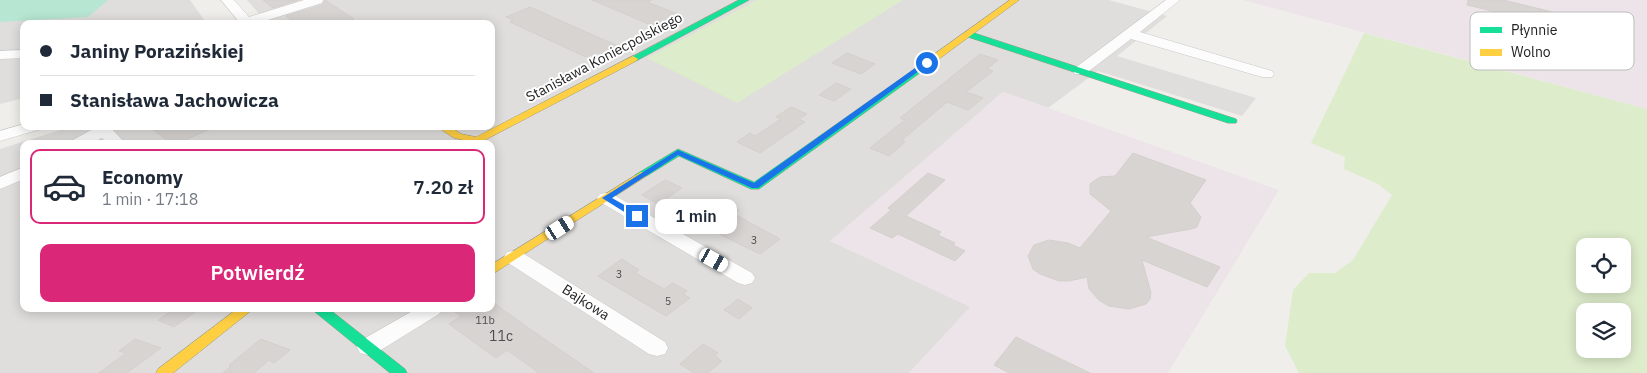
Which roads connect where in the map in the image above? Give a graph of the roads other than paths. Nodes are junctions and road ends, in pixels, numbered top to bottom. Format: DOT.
graph roads {
  1 [pos="227,0"];
  2 [pos="317,0"];
  3 [pos="744,0"];
  4 [pos="1015,0"];
  5 [pos="1174,0"];
  6 [pos="244,20"];
  7 [pos="256,20"];
  8 [pos="968,34"];
  9 [pos="1130,34"];
  10 [pos="20,54"];
  11 [pos="0,55"];
  12 [pos="1080,71"];
  13 [pos="1267,74"];
  14 [pos="1232,121"];
  15 [pos="20,130"];
  16 [pos="98,130"];
  17 [pos="103,130"];
  18 [pos="448,130"];
  19 [pos="0,136"];
  20 [pos="83,140"];
  21 [pos="114,140"];
  22 [pos="478,140"];
  23 [pos="478,140"];
  24 [pos="20,174"];
  25 [pos="0,184"];
  26 [pos="606,198"];
  27 [pos="514,256"];
  28 [pos="495,268"];
  29 [pos="745,278"];
  30 [pos="242,312"];
  31 [pos="324,312"];
  32 [pos="427,312"];
  33 [pos="368,347"];
  34 [pos="657,348"];
  35 [pos="163,373"];
  36 [pos="400,373"];
  1 -- 6 [label="street"];
  2 -- 7 [label="street"];
  3 -- 22 [label="street, Stanisława Koniecpolskiego"];
  4 -- 8 [label="street"];
  5 -- 9 [label="street"];
  8 -- 12 [label="street"];
  8 -- 26 [label="street"];
  9 -- 12 [label="street"];
  9 -- 13 [label="street"];
  10 -- 11 [label="street"];
  12 -- 14 [label="street"];
  15 -- 19 [label="street"];
  16 -- 20 [label="street"];
  17 -- 21 [label="street"];
  18 -- 23 [label="street, Stanisława Koniecpolskiego"];
  24 -- 25 [label="street"];
  26 -- 27 [label="street"];
  26 -- 29 [label="street"];
  27 -- 28 [label="street"];
  27 -- 34 [label="street, Bajkowa"];
  30 -- 35 [label="street"];
  31 -- 33 [label="street"];
  32 -- 33 [label="street"];
  33 -- 36 [label="street"];
}
